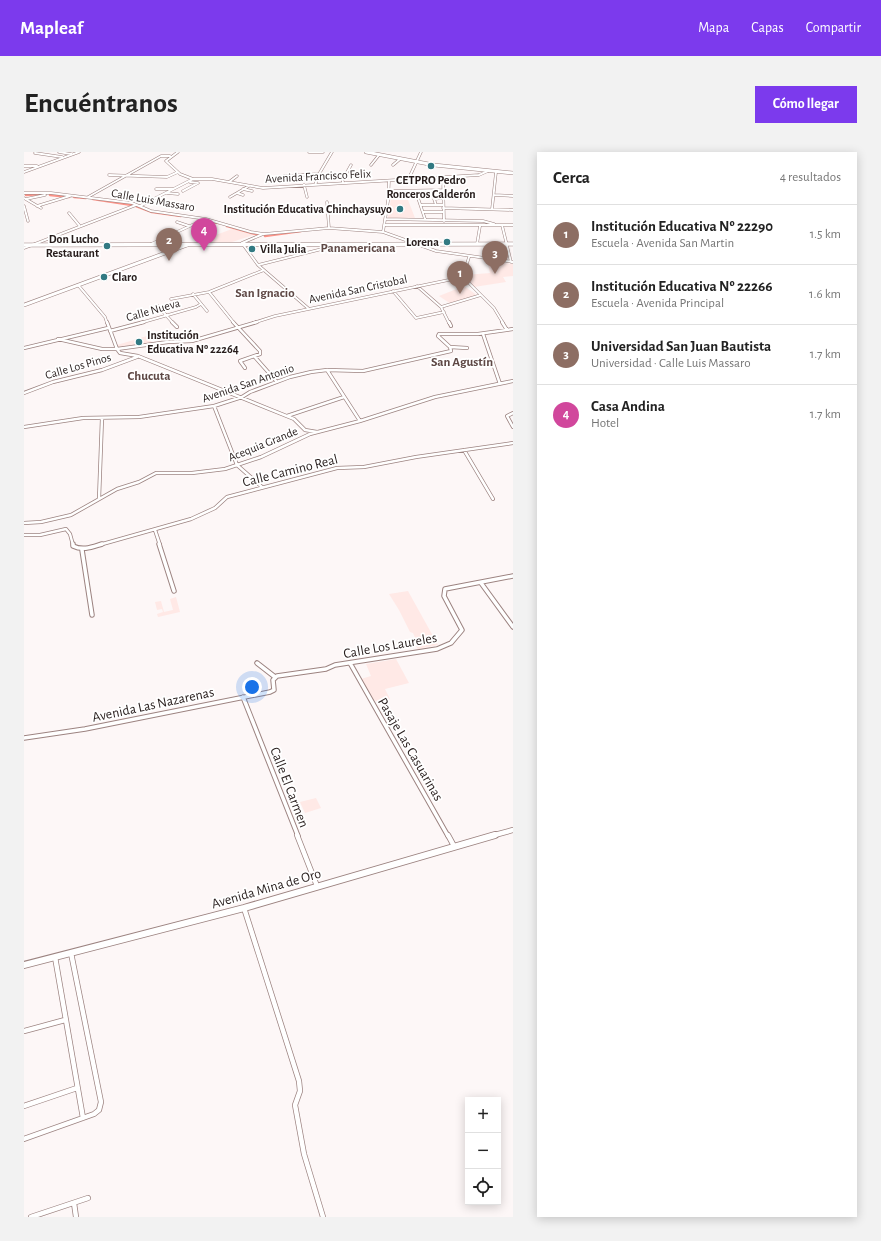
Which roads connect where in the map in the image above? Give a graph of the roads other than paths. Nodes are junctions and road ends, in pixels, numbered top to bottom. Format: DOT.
graph roads {
  1 [pos="39,152"];
  2 [pos="60,152"];
  3 [pos="79,152"];
  4 [pos="178,152"];
  5 [pos="309,152"];
  6 [pos="323,152"];
  7 [pos="332,152"];
  8 [pos="368,152"];
  9 [pos="421,152"];
  10 [pos="35,153"];
  11 [pos="72,154"];
  12 [pos="30,155"];
  13 [pos="379,155"];
  14 [pos="52,156"];
  15 [pos="170,156"];
  16 [pos="366,156"];
  17 [pos="63,158"];
  18 [pos="400,159"];
  19 [pos="415,162"];
  20 [pos="351,165"];
  21 [pos="372,165"];
  22 [pos="394,165"];
  23 [pos="24,166"];
  24 [pos="38,167"];
  25 [pos="488,171"];
  26 [pos="24,172"];
  27 [pos="178,172"];
  28 [pos="496,172"];
  29 [pos="513,173"];
  30 [pos="319,174"];
  31 [pos="109,175"];
  32 [pos="125,176"];
  33 [pos="236,176"];
  34 [pos="284,176"];
  35 [pos="409,178"];
  36 [pos="443,178"];
  37 [pos="193,179"];
  38 [pos="389,181"];
  39 [pos="188,182"];
  40 [pos="229,182"];
  41 [pos="344,183"];
  42 [pos="315,185"];
  43 [pos="249,186"];
  44 [pos="304,186"];
  45 [pos="156,189"];
  46 [pos="174,189"];
  47 [pos="243,190"];
  48 [pos="443,190"];
  49 [pos="183,191"];
  50 [pos="252,191"];
  51 [pos="389,191"];
  52 [pos="24,193"];
  53 [pos="51,193"];
  54 [pos="167,193"];
  55 [pos="237,193"];
  56 [pos="178,194"];
  57 [pos="243,195"];
  58 [pos="494,195"];
  59 [pos="73,196"];
  60 [pos="513,196"];
  61 [pos="87,197"];
  62 [pos="230,197"];
  63 [pos="306,197"];
  64 [pos="25,198"];
  65 [pos="418,198"];
  66 [pos="443,198"];
  67 [pos="328,202"];
  68 [pos="136,205"];
  69 [pos="421,205"];
  70 [pos="436,205"];
  71 [pos="37,206"];
  72 [pos="140,206"];
  73 [pos="443,207"];
  74 [pos="24,208"];
  75 [pos="41,208"];
  76 [pos="492,209"];
  77 [pos="513,210"];
  78 [pos="423,212"];
  79 [pos="443,212"];
  80 [pos="69,213"];
  81 [pos="206,219"];
  82 [pos="385,219"];
  83 [pos="425,219"];
  84 [pos="444,220"];
  85 [pos="28,221"];
  86 [pos="177,222"];
  87 [pos="494,224"];
  88 [pos="79,225"];
  89 [pos="384,225"];
  90 [pos="445,225"];
  91 [pos="502,225"];
  92 [pos="513,225"];
  93 [pos="189,226"];
  94 [pos="480,226"];
  95 [pos="329,228"];
  96 [pos="383,232"];
  97 [pos="264,234"];
  98 [pos="340,244"];
  99 [pos="417,244"];
  100 [pos="477,244"];
  101 [pos="507,244"];
  102 [pos="513,244"];
  103 [pos="30,245"];
  104 [pos="149,245"];
  105 [pos="186,245"];
  106 [pos="243,245"];
  107 [pos="24,247"];
  108 [pos="469,257"];
  109 [pos="512,262"];
  110 [pos="258,265"];
  111 [pos="264,270"];
  112 [pos="463,277"];
  113 [pos="78,285"];
  114 [pos="417,286"];
  115 [pos="393,291"];
  116 [pos="209,292"];
  117 [pos="193,294"];
  118 [pos="481,295"];
  119 [pos="171,299"];
  120 [pos="201,304"];
  121 [pos="24,305"];
  122 [pos="158,306"];
  123 [pos="440,307"];
  124 [pos="309,308"];
  125 [pos="207,311"];
  126 [pos="444,312"];
  127 [pos="167,315"];
  128 [pos="451,326"];
  129 [pos="108,328"];
  130 [pos="177,328"];
  131 [pos="238,328"];
  132 [pos="513,329"];
  133 [pos="507,330"];
  134 [pos="110,331"];
  135 [pos="483,334"];
  136 [pos="58,339"];
  137 [pos="24,348"];
  138 [pos="468,348"];
  139 [pos="117,349"];
  140 [pos="451,349"];
  141 [pos="138,356"];
  142 [pos="254,356"];
  143 [pos="245,368"];
  144 [pos="327,370"];
  145 [pos="513,381"];
  146 [pos="277,382"];
  147 [pos="500,384"];
  148 [pos="24,393"];
  149 [pos="242,397"];
  150 [pos="344,397"];
  151 [pos="214,406"];
  152 [pos="513,413"];
  153 [pos="287,416"];
  154 [pos="102,418"];
  155 [pos="360,421"];
  156 [pos="24,427"];
  157 [pos="513,428"];
  158 [pos="318,432"];
  159 [pos="513,443"];
  160 [pos="464,450"];
  161 [pos="237,465"];
  162 [pos="262,487"];
  163 [pos="99,499"];
  164 [pos="493,499"];
  165 [pos="24,523"];
  166 [pos="155,530"];
  167 [pos="24,535"];
  168 [pos="82,550"];
  169 [pos="513,576"];
  170 [pos="481,583"];
  171 [pos="174,591"];
  172 [pos="92,615"];
  173 [pos="513,627"];
  174 [pos="257,663"];
  175 [pos="350,663"];
  176 [pos="274,678"];
  177 [pos="243,697"];
  178 [pos="24,738"];
  179 [pos="513,830"];
  180 [pos="454,846"];
  181 [pos="317,886"];
  182 [pos="244,908"];
  183 [pos="70,953"];
  184 [pos="54,957"];
  185 [pos="24,964"];
  186 [pos="65,1020"];
  187 [pos="24,1031"];
  188 [pos="77,1088"];
  189 [pos="24,1106"];
  190 [pos="83,1118"];
  191 [pos="24,1139"];
  192 [pos="88,1198"];
  193 [pos="74,1203"];
  194 [pos="31,1217"];
  195 [pos="76,1217"];
  196 [pos="323,1217"];
  1 -- 10 [label="street"];
  2 -- 11 [label="street"];
  2 -- 14 [label="street"];
  3 -- 11 [label="street"];
  4 -- 15 [label="street"];
  5 -- 6 [label="street"];
  7 -- 30 [label="street"];
  8 -- 13 [label="main road"];
  8 -- 16 [label="street"];
  9 -- 19 [label="street"];
  10 -- 12 [label="street"];
  10 -- 14 [label="street"];
  11 -- 17 [label="street"];
  13 -- 18 [label="main road"];
  13 -- 21 [label="street"];
  14 -- 17 [label="street"];
  15 -- 27 [label="street"];
  15 -- 32 [label="street"];
  17 -- 24 [label="street"];
  18 -- 19 [label="main road"];
  18 -- 22 [label="street"];
  19 -- 25 [label="main road"];
  19 -- 35 [label="street"];
  20 -- 41 [label="street"];
  23 -- 24 [label="street"];
  24 -- 26 [label="street"];
  25 -- 28 [label="main road"];
  25 -- 36 [label="street, Avenida Francisco Felix"];
  27 -- 32 [label="street"];
  27 -- 37 [label="street"];
  28 -- 29 [label="main road"];
  28 -- 58 [label="street"];
  30 -- 34 [label="street"];
  30 -- 42 [label="street"];
  31 -- 32 [label="street"];
  32 -- 61 [label="street"];
  33 -- 40 [label="street"];
  35 -- 36 [label="street, Avenida Francisco Felix"];
  35 -- 38 [label="street, Avenida Francisco Felix"];
  36 -- 48 [label="street"];
  37 -- 39 [label="street"];
  37 -- 40 [label="street, Avenida Francisco Felix"];
  38 -- 41 [label="street, Avenida Francisco Felix"];
  38 -- 51 [label="street"];
  39 -- 46 [label="street"];
  39 -- 49 [label="street"];
  40 -- 43 [label="street, Avenida Francisco Felix"];
  41 -- 42 [label="street, Avenida Francisco Felix"];
  42 -- 44 [label="street, Avenida Francisco Felix"];
  43 -- 44 [label="street, Avenida Francisco Felix"];
  43 -- 47 [label="street"];
  44 -- 63 [label="street"];
  45 -- 46 [label="street"];
  46 -- 54 [label="street"];
  47 -- 50 [label="street"];
  47 -- 55 [label="street"];
  48 -- 51 [label="street"];
  48 -- 66 [label="street"];
  51 -- 82 [label="street"];
  52 -- 53 [label="street, Calle Luis Massaro"];
  52 -- 64 [label="street"];
  53 -- 59 [label="street, Calle Luis Massaro"];
  53 -- 64 [label="street"];
  54 -- 56 [label="street"];
  54 -- 72 [label="street"];
  55 -- 57 [label="street"];
  55 -- 62 [label="street"];
  58 -- 60 [label="street"];
  58 -- 76 [label="street"];
  59 -- 61 [label="street, Calle Luis Massaro"];
  59 -- 71 [label="street"];
  61 -- 68 [label="street, Calle Luis Massaro"];
  64 -- 71 [label="street"];
  65 -- 69 [label="street"];
  66 -- 70 [label="street"];
  66 -- 73 [label="street"];
  67 -- 95 [label="street"];
  68 -- 72 [label="street, Calle Luis Massaro"];
  68 -- 88 [label="street"];
  69 -- 70 [label="street"];
  69 -- 78 [label="street"];
  70 -- 73 [label="street"];
  71 -- 75 [label="street"];
  72 -- 81 [label="street, Calle Luis Massaro"];
  73 -- 76 [label="street"];
  73 -- 79 [label="street"];
  74 -- 85 [label="street"];
  76 -- 77 [label="street"];
  78 -- 79 [label="street"];
  78 -- 83 [label="street"];
  79 -- 84 [label="street"];
  80 -- 88 [label="street"];
  81 -- 93 [label="street"];
  81 -- 97 [label="street, Calle Luis Massaro"];
  82 -- 83 [label="street"];
  82 -- 89 [label="street"];
  83 -- 84 [label="street"];
  84 -- 87 [label="street"];
  84 -- 90 [label="street"];
  86 -- 93 [label="street"];
  87 -- 90 [label="street"];
  87 -- 91 [label="street"];
  88 -- 103 [label="street"];
  89 -- 90 [label="street"];
  89 -- 96 [label="street"];
  90 -- 94 [label="street"];
  91 -- 92 [label="street"];
  91 -- 94 [label="street"];
  91 -- 101 [label="street"];
  93 -- 104 [label="street"];
  94 -- 100 [label="street"];
  95 -- 96 [label="street, Calle Luis Massaro"];
  95 -- 97 [label="street, Calle Luis Massaro"];
  96 -- 99 [label="street, Calle Luis Massaro"];
  97 -- 106 [label="street"];
  98 -- 99 [label="highway"];
  98 -- 106 [label="highway"];
  98 -- 110 [label="street"];
  99 -- 100 [label="highway"];
  99 -- 108 [label="street, Calle Luis Massaro"];
  100 -- 101 [label="highway"];
  101 -- 102 [label="highway"];
  101 -- 109 [label="street"];
  103 -- 104 [label="highway"];
  103 -- 107 [label="highway"];
  104 -- 105 [label="highway"];
  105 -- 106 [label="highway"];
  105 -- 113 [label="main road"];
  106 -- 110 [label="street"];
  108 -- 109 [label="street, Calle Luis Massaro"];
  108 -- 112 [label="street"];
  110 -- 111 [label="street"];
  111 -- 116 [label="street"];
  111 -- 124 [label="street"];
  112 -- 114 [label="street, Avenida San Cristobal"];
  112 -- 118 [label="street"];
  113 -- 121 [label="main road"];
  113 -- 129 [label="street"];
  114 -- 115 [label="street, Avenida San Cristobal"];
  114 -- 123 [label="street"];
  115 -- 124 [label="street, Avenida San Cristobal"];
  115 -- 126 [label="street"];
  116 -- 117 [label="street"];
  116 -- 131 [label="street"];
  117 -- 119 [label="street"];
  117 -- 120 [label="street"];
  118 -- 123 [label="street"];
  118 -- 133 [label="street"];
  120 -- 125 [label="street"];
  120 -- 127 [label="street, Calle Nueva"];
  122 -- 127 [label="street"];
  123 -- 126 [label="street"];
  124 -- 131 [label="street, Avenida San Cristobal"];
  126 -- 128 [label="street"];
  127 -- 130 [label="street"];
  127 -- 134 [label="street, Calle Nueva"];
  129 -- 134 [label="street"];
  129 -- 136 [label="street"];
  131 -- 139 [label="street, Avenida San Cristobal"];
  131 -- 142 [label="street"];
  132 -- 133 [label="street"];
  133 -- 135 [label="street"];
  134 -- 139 [label="street"];
  135 -- 140 [label="street"];
  135 -- 147 [label="street"];
  136 -- 137 [label="street"];
  136 -- 139 [label="street"];
  138 -- 140 [label="street, Avenida San Antonio"];
  139 -- 141 [label="street"];
  140 -- 144 [label="street, Avenida San Antonio"];
  141 -- 148 [label="street, Calle Los Pinos"];
  141 -- 149 [label="street"];
  142 -- 143 [label="street"];
  142 -- 146 [label="street"];
  144 -- 146 [label="street, Avenida San Antonio"];
  144 -- 150 [label="street"];
  145 -- 147 [label="street, Acequia Grande"];
  146 -- 149 [label="street, Avenida San Antonio"];
  147 -- 155 [label="street, Acequia Grande"];
  149 -- 151 [label="street, Avenida San Antonio"];
  149 -- 153 [label="street"];
  150 -- 153 [label="street"];
  150 -- 155 [label="street"];
  151 -- 154 [label="street, Avenida San Antonio"];
  151 -- 161 [label="street"];
  152 -- 157 [label="street"];
  153 -- 158 [label="street"];
  154 -- 156 [label="street, Avenida San Antonio"];
  154 -- 163 [label="street"];
  155 -- 158 [label="street, Acequia Grande"];
  158 -- 161 [label="street, Acequia Grande"];
  159 -- 160 [label="street, Calle Camino Real"];
  160 -- 162 [label="street, Calle Camino Real"];
  160 -- 164 [label="street"];
  161 -- 162 [label="street"];
  161 -- 163 [label="street, Acequia Grande"];
  162 -- 166 [label="street, Calle Camino Real"];
  163 -- 165 [label="street, Acequia Grande"];
  166 -- 168 [label="street, Calle Camino Real"];
  166 -- 171 [label="street"];
  167 -- 168 [label="street"];
  168 -- 172 [label="street"];
  169 -- 170 [label="street, Calle Los Laureles"];
  170 -- 173 [label="street"];
  170 -- 175 [label="street, Calle Los Laureles"];
  174 -- 176 [label="street"];
  175 -- 176 [label="street, Calle Los Laureles"];
  175 -- 180 [label="street, Pasaje Las Casuarinas"];
  176 -- 177 [label="street, Avenida Las Nazarenas"];
  177 -- 178 [label="street, Avenida Las Nazarenas"];
  177 -- 181 [label="street, Calle El Carmen"];
  179 -- 180 [label="street, Avenida Mina de Oro"];
  180 -- 181 [label="street, Avenida Mina de Oro"];
  181 -- 182 [label="street, Avenida Mina de Oro"];
  182 -- 183 [label="street, Avenida Mina de Oro"];
  182 -- 196 [label="street"];
  183 -- 184 [label="street, Avenida Mina de Oro"];
  183 -- 190 [label="street"];
  184 -- 185 [label="street, Avenida Mina de Oro"];
  184 -- 186 [label="street"];
  186 -- 187 [label="street"];
  186 -- 188 [label="street"];
  188 -- 189 [label="street"];
  188 -- 190 [label="street"];
  190 -- 191 [label="street"];
  192 -- 193 [label="street"];
  193 -- 194 [label="street"];
  193 -- 195 [label="street"];
}
